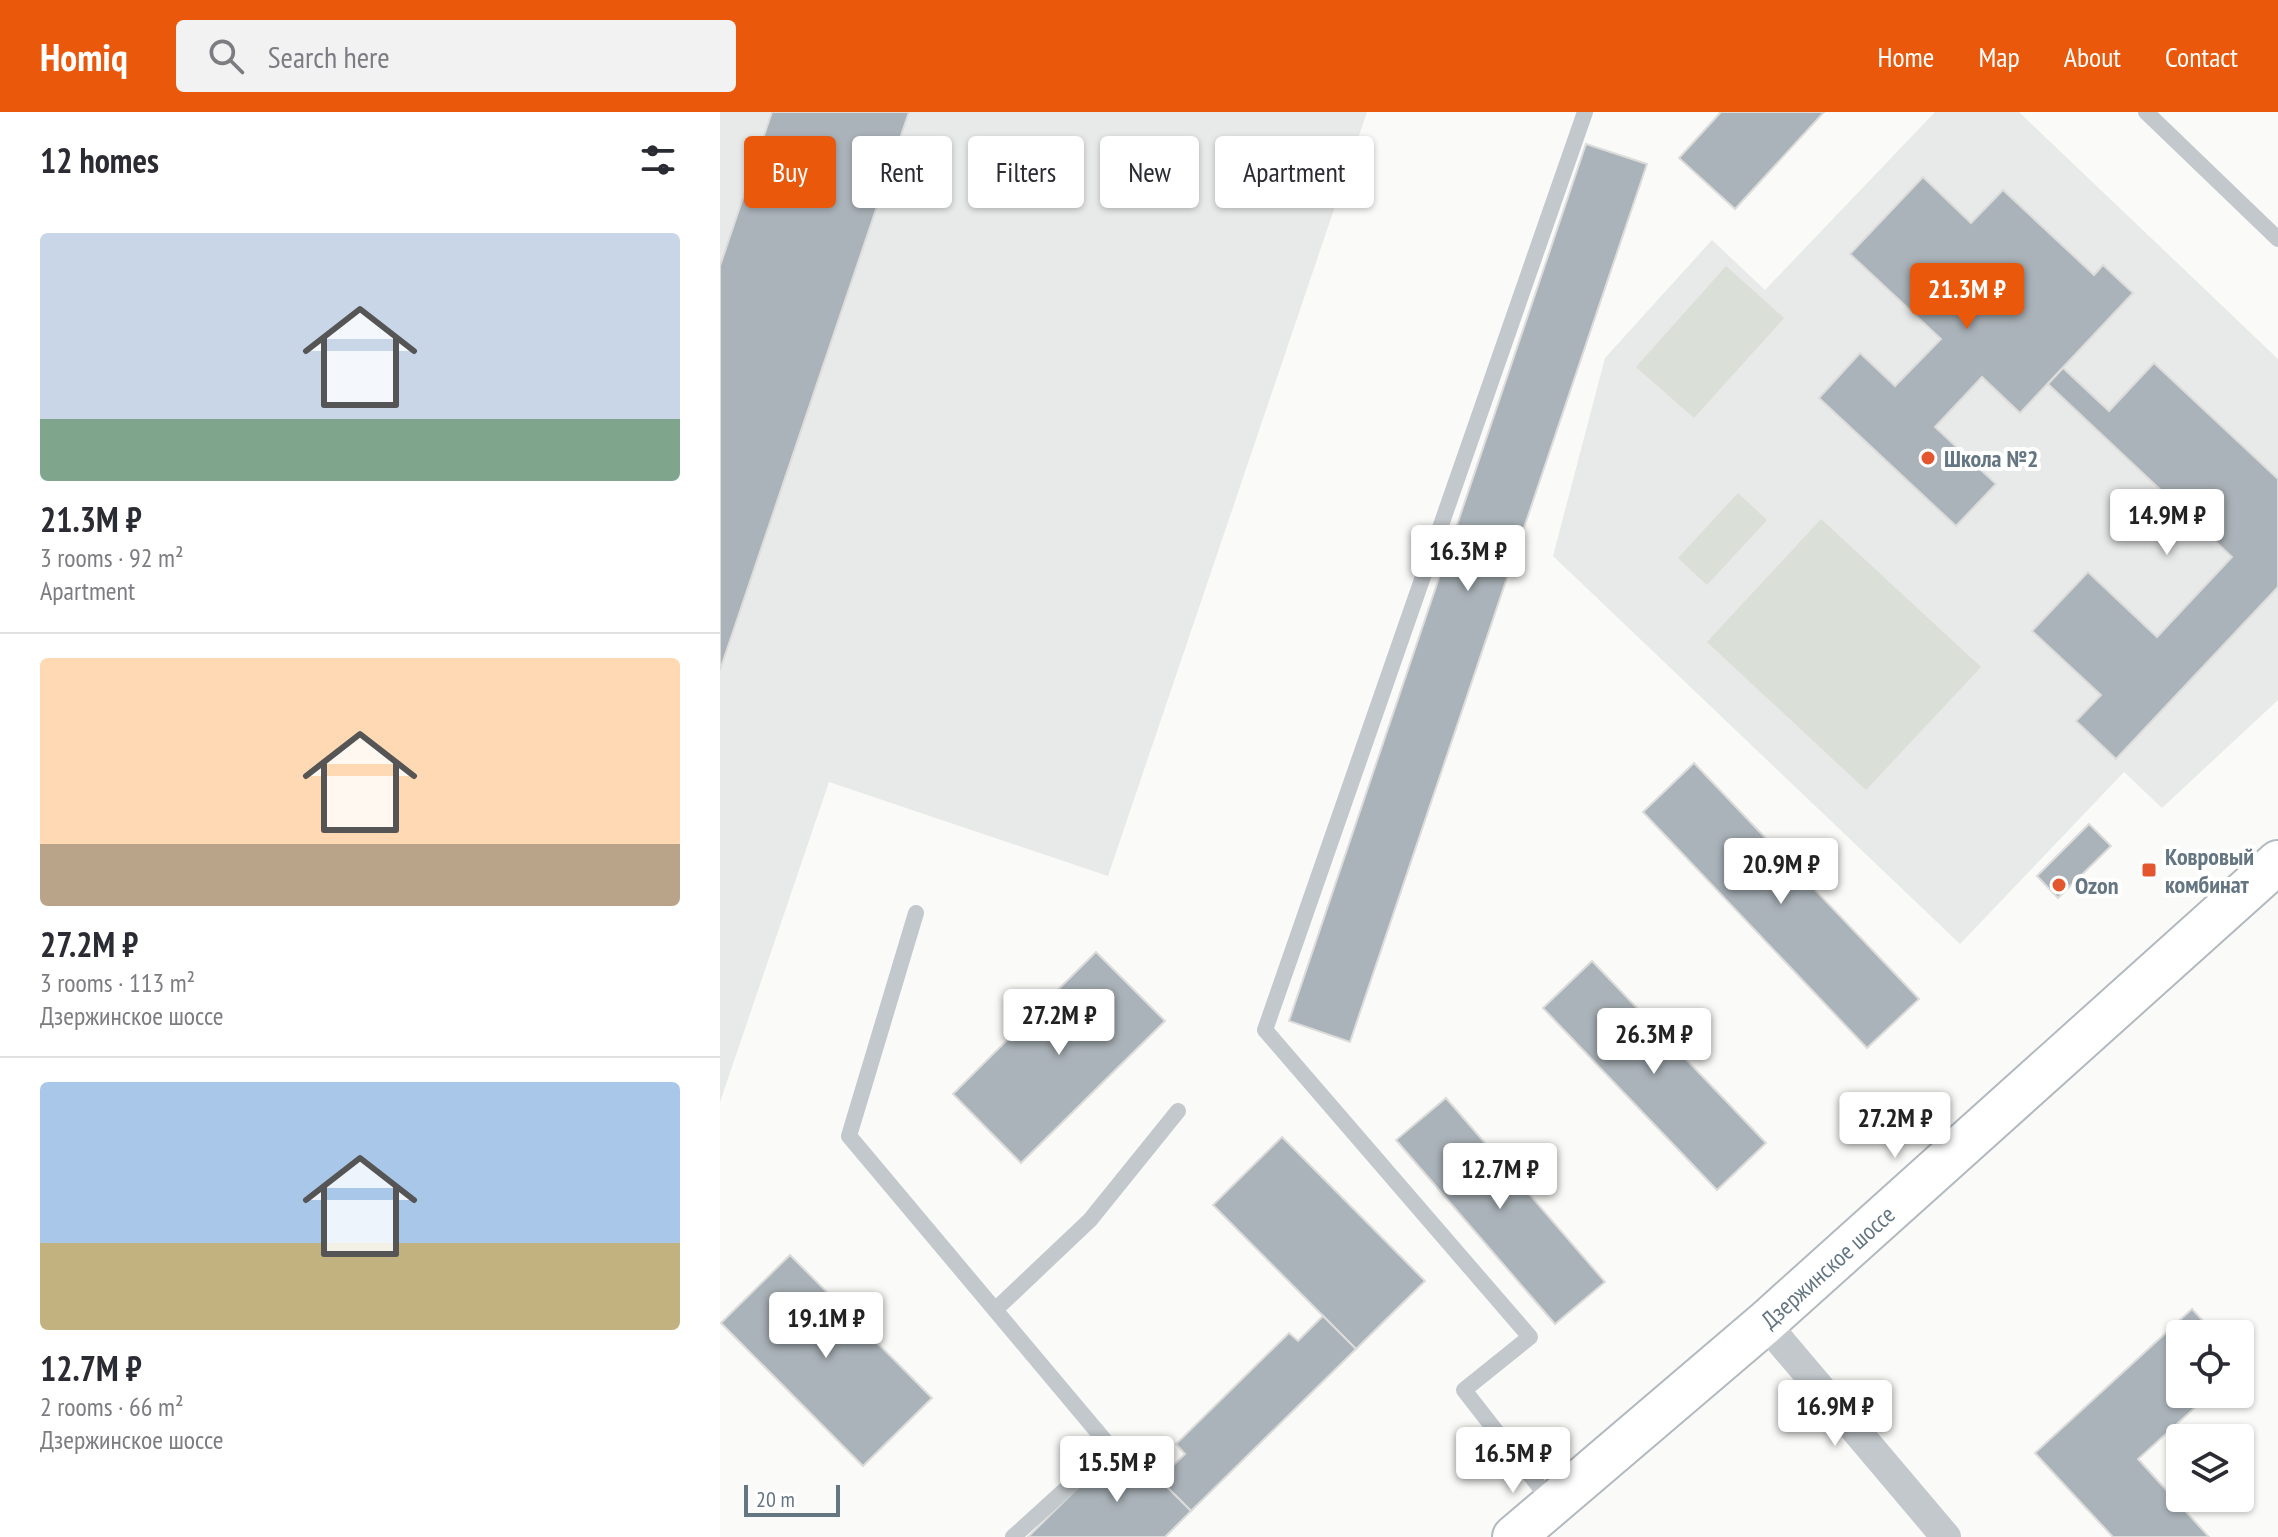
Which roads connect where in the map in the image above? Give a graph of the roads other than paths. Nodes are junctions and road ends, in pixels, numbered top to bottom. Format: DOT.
graph roads {
  1 [pos="1585,112"];
  2 [pos="2146,112"];
  3 [pos="2278,239"];
  4 [pos="2278,862"];
  5 [pos="916,913"];
  6 [pos="1178,1111"];
  7 [pos="995,1310"];
  8 [pos="1765,1323"];
  9 [pos="1553,1504"];
  10 [pos="1013,1537"];
  11 [pos="1514,1537"];
  12 [pos="1946,1537"];
  1 -- 9 [label="lane"];
  2 -- 3 [label="lane"];
  4 -- 8 [label="main road, Дзержинское шоссе"];
  5 -- 7 [label="lane"];
  6 -- 7 [label="lane"];
  7 -- 10 [label="lane"];
  8 -- 9 [label="main road, Дзержинское шоссе"];
  8 -- 12 [label="street"];
  9 -- 11 [label="main road, Дзержинское шоссе"];
}
